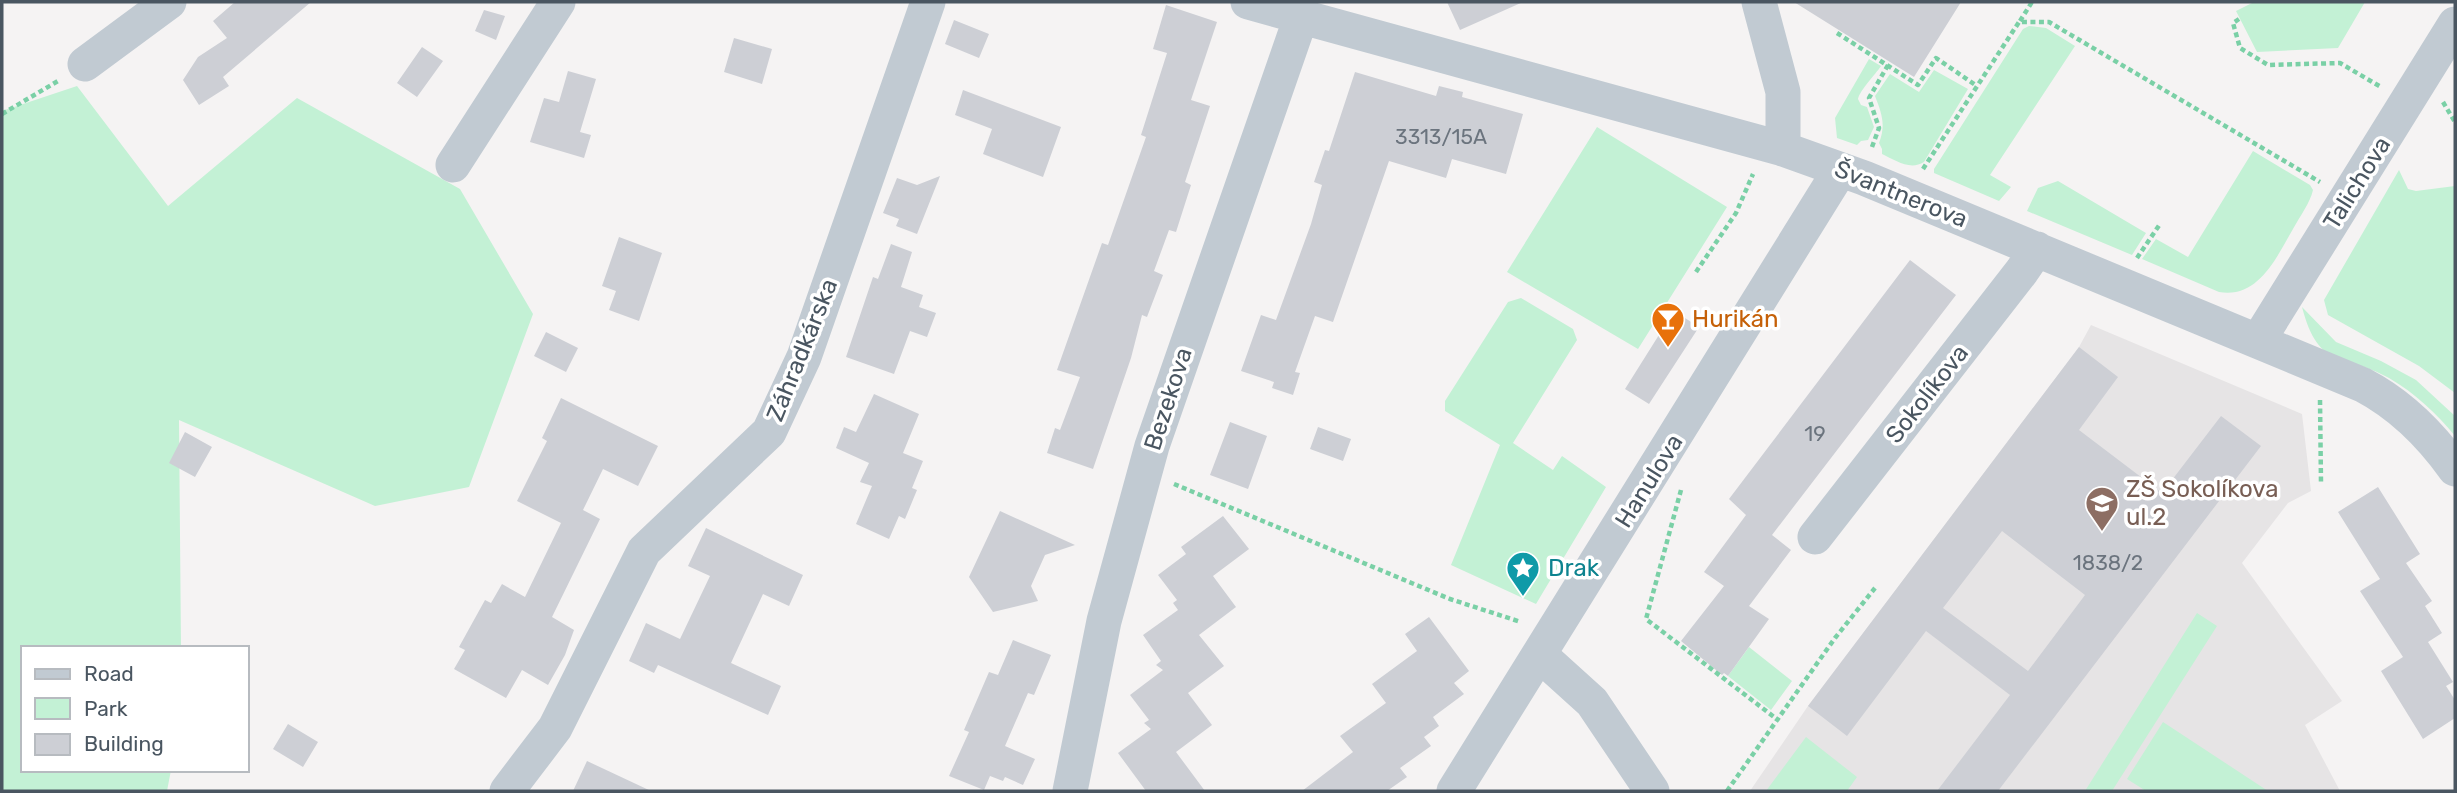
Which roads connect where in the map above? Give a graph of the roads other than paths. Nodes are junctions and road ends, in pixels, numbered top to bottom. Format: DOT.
graph roads {
  1 [pos="169,2"];
  2 [pos="558,2"];
  3 [pos="928,2"];
  4 [pos="1248,2"];
  5 [pos="1759,2"];
  6 [pos="1301,17"];
  7 [pos="2455,24"];
  8 [pos="85,64"];
  9 [pos="1771,156"];
  10 [pos="453,165"];
  11 [pos="1840,170"];
  12 [pos="2036,249"];
  13 [pos="2258,341"];
  14 [pos="2455,468"];
  15 [pos="1815,537"];
  16 [pos="1534,640"];
  17 [pos="507,791"];
  18 [pos="1070,791"];
  19 [pos="1454,791"];
  20 [pos="1652,791"];
  1 -- 8 [label="street"];
  2 -- 10 [label="street"];
  3 -- 17 [label="street, Záhradkárska"];
  4 -- 6 [label="street, Švantnerova"];
  5 -- 9 [label="street"];
  6 -- 9 [label="street, Švantnerova"];
  6 -- 18 [label="street, Bezekova"];
  7 -- 13 [label="street, Talichova"];
  9 -- 11 [label="street, Švantnerova"];
  11 -- 12 [label="street, Švantnerova"];
  11 -- 16 [label="street, Hanulova"];
  12 -- 13 [label="street, Švantnerova"];
  12 -- 15 [label="street, Sokolíkova"];
  13 -- 14 [label="street, Švantnerova"];
  16 -- 19 [label="street, Hanulova"];
  16 -- 20 [label="street"];
}
